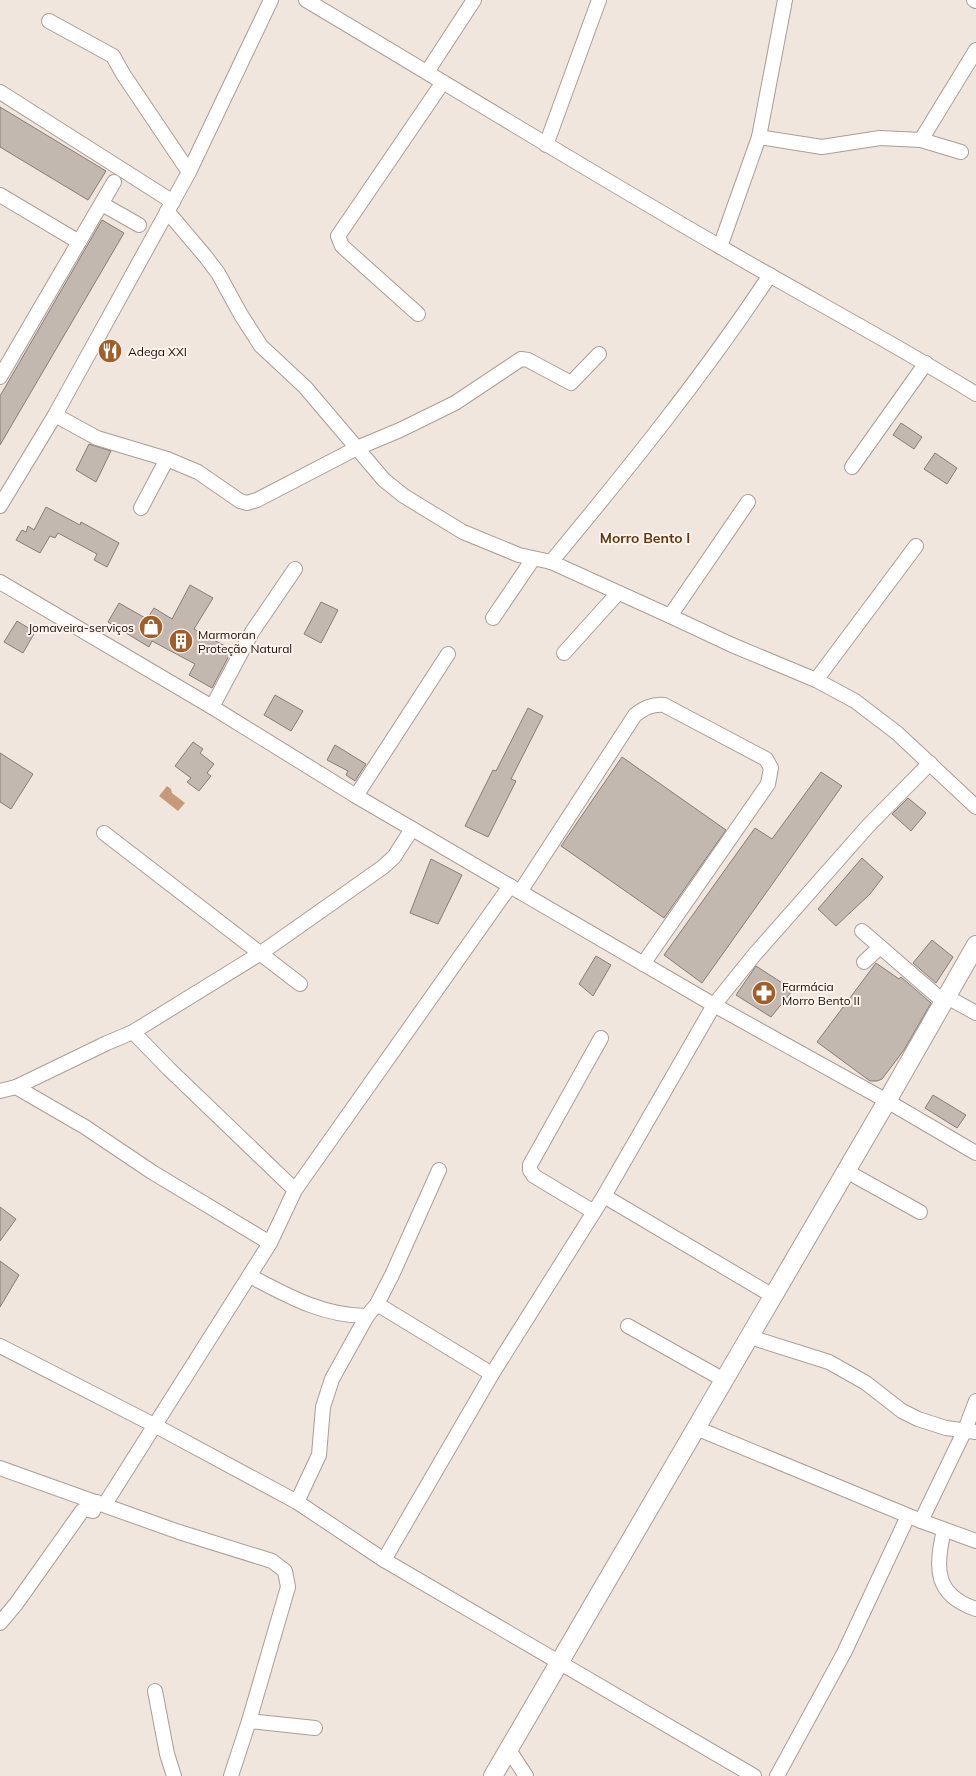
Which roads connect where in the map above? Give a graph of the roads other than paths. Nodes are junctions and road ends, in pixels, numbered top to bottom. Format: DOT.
graph roads {
  1 [pos="272,0"];
  2 [pos="306,0"];
  3 [pos="474,0"];
  4 [pos="599,0"];
  5 [pos="785,0"];
  6 [pos="49,21"];
  7 [pos="976,50"];
  8 [pos="427,72"];
  9 [pos="443,82"];
  10 [pos="0,92"];
  11 [pos="759,137"];
  12 [pos="921,140"];
  13 [pos="546,145"];
  14 [pos="960,152"];
  15 [pos="189,172"];
  16 [pos="114,182"];
  17 [pos="0,195"];
  18 [pos="102,204"];
  19 [pos="170,206"];
  20 [pos="140,225"];
  21 [pos="79,242"];
  22 [pos="720,247"];
  23 [pos="770,274"];
  24 [pos="418,314"];
  25 [pos="599,354"];
  26 [pos="926,363"];
  27 [pos="0,376"];
  28 [pos="976,394"];
  29 [pos="55,415"];
  30 [pos="357,448"];
  31 [pos="167,459"];
  32 [pos="852,467"];
  33 [pos="748,502"];
  34 [pos="0,506"];
  35 [pos="142,508"];
  36 [pos="916,546"];
  37 [pos="533,559"];
  38 [pos="551,562"];
  39 [pos="295,569"];
  40 [pos="0,582"];
  41 [pos="618,593"];
  42 [pos="670,616"];
  43 [pos="493,618"];
  44 [pos="564,653"];
  45 [pos="448,654"];
  46 [pos="816,680"];
  47 [pos="212,707"];
  48 [pos="930,763"];
  49 [pos="356,796"];
  50 [pos="976,807"];
  51 [pos="412,829"];
  52 [pos="104,834"];
  53 [pos="515,889"];
  54 [pos="862,931"];
  55 [pos="976,945"];
  56 [pos="880,948"];
  57 [pos="260,953"];
  58 [pos="864,962"];
  59 [pos="643,964"];
  60 [pos="300,984"];
  61 [pos="945,999"];
  62 [pos="714,1005"];
  63 [pos="976,1013"];
  64 [pos="133,1032"];
  65 [pos="602,1038"];
  66 [pos="16,1087"];
  67 [pos="0,1090"];
  68 [pos="887,1101"];
  69 [pos="976,1153"];
  70 [pos="439,1170"];
  71 [pos="846,1171"];
  72 [pos="295,1190"];
  73 [pos="604,1196"];
  74 [pos="594,1212"];
  75 [pos="920,1212"];
  76 [pos="270,1243"];
  77 [pos="250,1276"];
  78 [pos="773,1296"];
  79 [pos="377,1304"];
  80 [pos="367,1316"];
  81 [pos="628,1326"];
  82 [pos="750,1337"];
  83 [pos="0,1346"];
  84 [pos="492,1374"];
  85 [pos="724,1380"];
  86 [pos="976,1402"];
  87 [pos="156,1426"];
  88 [pos="696,1428"];
  89 [pos="971,1431"];
  90 [pos="0,1468"];
  91 [pos="297,1502"];
  92 [pos="101,1503"];
  93 [pos="915,1518"];
  94 [pos="944,1530"];
  95 [pos="976,1542"];
  96 [pos="384,1560"];
  97 [pos="976,1609"];
  98 [pos="0,1623"];
  99 [pos="558,1661"];
  100 [pos="155,1691"];
  101 [pos="249,1721"];
  102 [pos="315,1728"];
  103 [pos="509,1750"];
  104 [pos="174,1776"];
  105 [pos="231,1776"];
  106 [pos="493,1776"];
  107 [pos="526,1776"];
  108 [pos="754,1776"];
  109 [pos="777,1776"];
  1 -- 15 [label="street"];
  2 -- 8 [label="street"];
  3 -- 8 [label="street"];
  4 -- 13 [label="street"];
  5 -- 11 [label="street"];
  6 -- 15 [label="street"];
  7 -- 12 [label="street"];
  8 -- 9 [label="street"];
  9 -- 13 [label="street"];
  9 -- 24 [label="street"];
  10 -- 19 [label="street"];
  11 -- 12 [label="street"];
  11 -- 22 [label="street"];
  12 -- 14 [label="street"];
  13 -- 22 [label="street"];
  15 -- 19 [label="street"];
  16 -- 18 [label="street"];
  17 -- 21 [label="street"];
  18 -- 20 [label="street"];
  18 -- 21 [label="street"];
  19 -- 29 [label="street"];
  19 -- 30 [label="street"];
  21 -- 27 [label="street"];
  22 -- 23 [label="street"];
  23 -- 26 [label="street"];
  23 -- 38 [label="street"];
  25 -- 30 [label="street"];
  26 -- 28 [label="street"];
  26 -- 32 [label="street"];
  29 -- 31 [label="street"];
  29 -- 34 [label="street"];
  30 -- 31 [label="street"];
  30 -- 37 [label="street"];
  31 -- 35 [label="street"];
  33 -- 42 [label="street"];
  36 -- 46 [label="street"];
  37 -- 38 [label="street"];
  37 -- 43 [label="street"];
  38 -- 41 [label="street"];
  39 -- 47 [label="street"];
  40 -- 47 [label="street"];
  41 -- 42 [label="street"];
  41 -- 44 [label="street"];
  42 -- 46 [label="street"];
  45 -- 49 [label="street"];
  46 -- 48 [label="street"];
  47 -- 49 [label="street"];
  48 -- 50 [label="street"];
  48 -- 62 [label="street"];
  49 -- 51 [label="street"];
  51 -- 53 [label="street"];
  51 -- 57 [label="street"];
  52 -- 57 [label="street"];
  53 -- 59 [label="street"];
  53 -- 59 [label="street"];
  53 -- 72 [label="street"];
  54 -- 56 [label="street"];
  55 -- 61 [label="main road"];
  56 -- 58 [label="street"];
  56 -- 61 [label="street"];
  57 -- 60 [label="street"];
  57 -- 64 [label="street"];
  59 -- 62 [label="street"];
  61 -- 63 [label="street"];
  61 -- 68 [label="main road"];
  62 -- 68 [label="street"];
  62 -- 73 [label="street"];
  64 -- 66 [label="street"];
  64 -- 72 [label="street"];
  65 -- 74 [label="street"];
  66 -- 67 [label="street"];
  66 -- 76 [label="street"];
  68 -- 69 [label="street"];
  68 -- 71 [label="main road"];
  70 -- 79 [label="street"];
  71 -- 75 [label="street"];
  71 -- 78 [label="main road"];
  72 -- 76 [label="street"];
  73 -- 74 [label="street"];
  73 -- 78 [label="street"];
  74 -- 84 [label="street"];
  76 -- 77 [label="street"];
  77 -- 80 [label="street"];
  77 -- 87 [label="street"];
  78 -- 82 [label="main road"];
  79 -- 80 [label="street"];
  79 -- 84 [label="street"];
  80 -- 91 [label="street"];
  81 -- 85 [label="street"];
  82 -- 85 [label="main road"];
  82 -- 89 [label="street"];
  83 -- 87 [label="street"];
  84 -- 96 [label="street"];
  85 -- 88 [label="main road"];
  86 -- 89 [label="street"];
  87 -- 91 [label="street"];
  87 -- 92 [label="street"];
  88 -- 93 [label="street"];
  88 -- 99 [label="main road"];
  89 -- 93 [label="street"];
  90 -- 92 [label="street"];
  91 -- 96 [label="street"];
  92 -- 98 [label="street"];
  92 -- 101 [label="street"];
  93 -- 94 [label="street"];
  93 -- 109 [label="street"];
  94 -- 95 [label="street"];
  94 -- 97 [label="street"];
  96 -- 99 [label="street"];
  99 -- 103 [label="main road"];
  99 -- 108 [label="street"];
  100 -- 104 [label="street"];
  101 -- 102 [label="street"];
  101 -- 105 [label="street"];
  103 -- 106 [label="main road"];
  103 -- 107 [label="street"];
}
